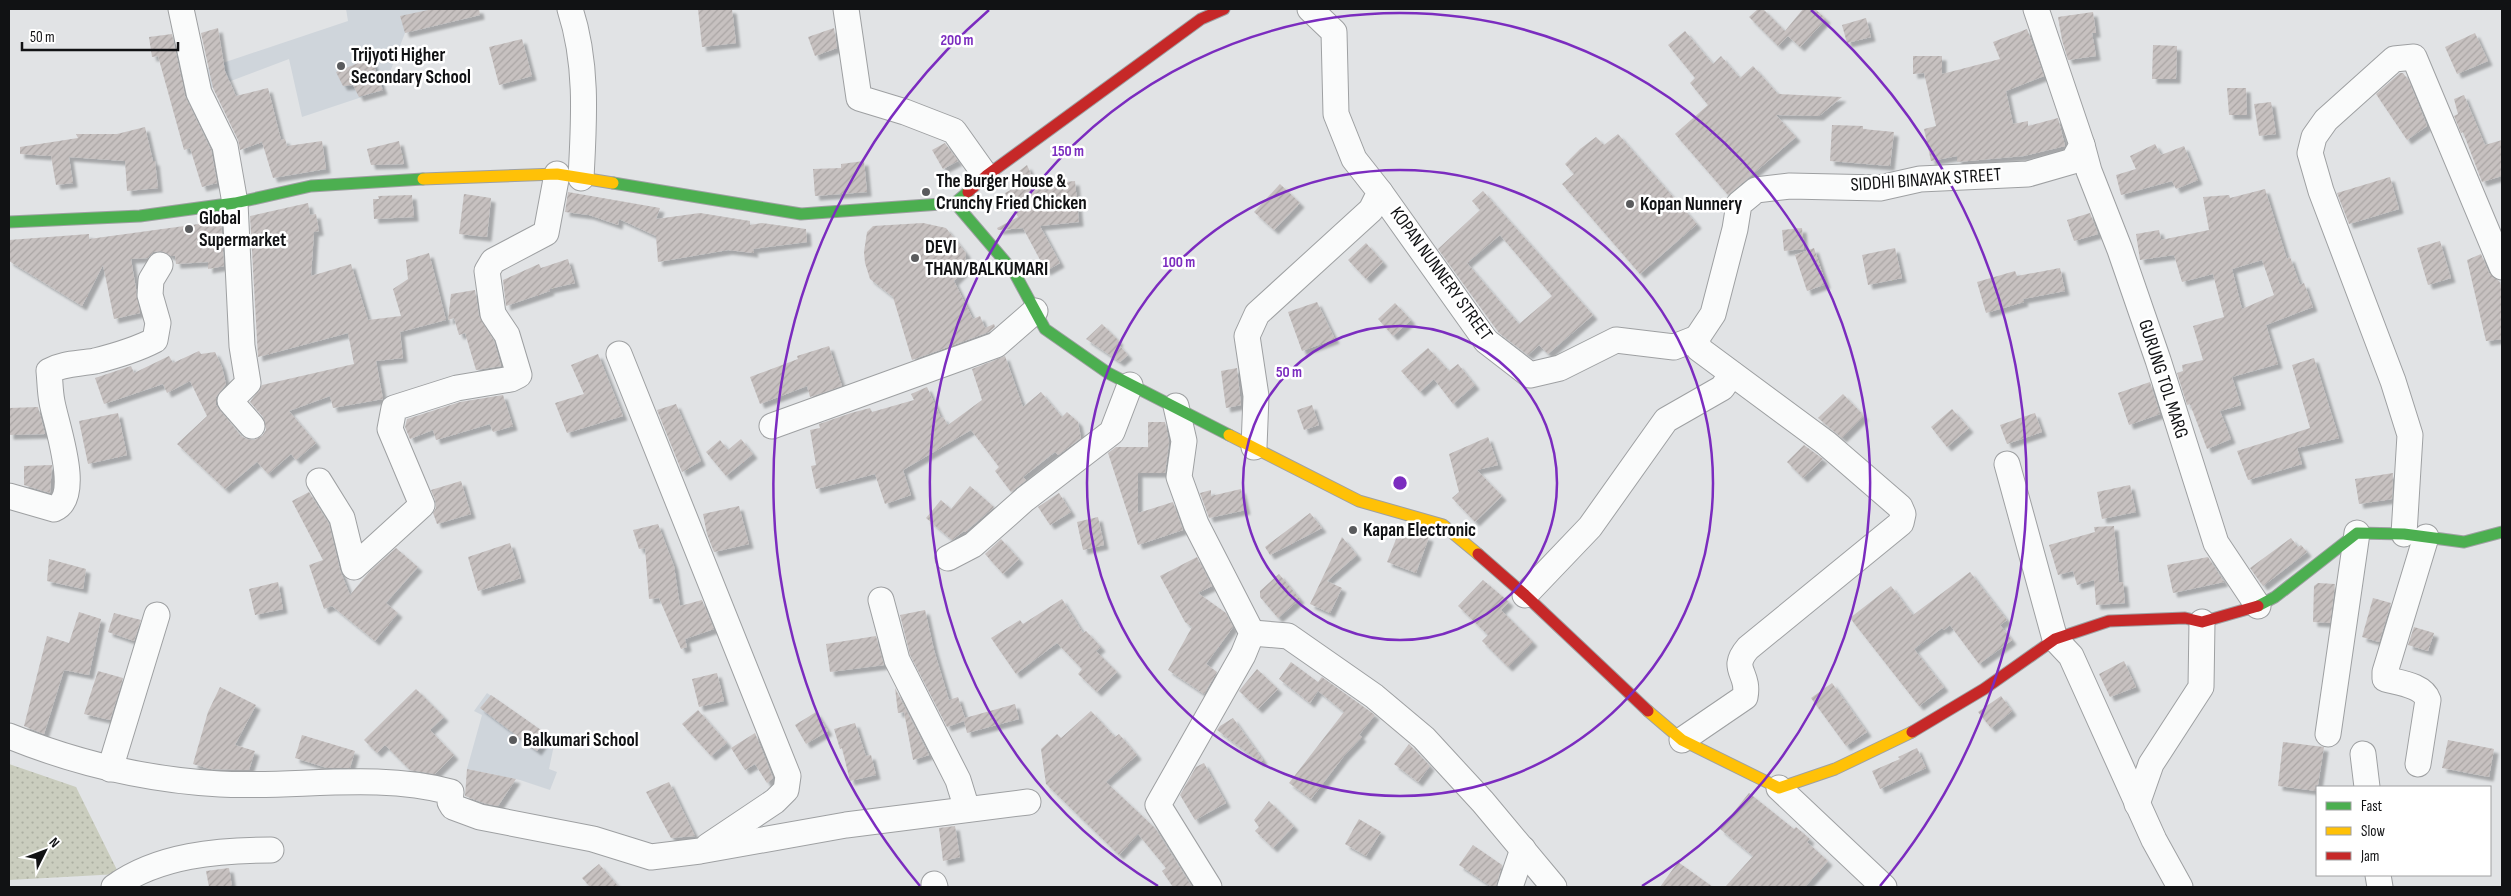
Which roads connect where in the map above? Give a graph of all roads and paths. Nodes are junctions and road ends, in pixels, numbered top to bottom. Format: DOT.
graph roads {
  1 [pos="181,9"];
  2 [pos="570,9"];
  3 [pos="846,9"];
  4 [pos="1224,9"];
  5 [pos="1310,9"];
  6 [pos="2036,9"];
  7 [pos="1199,14"];
  8 [pos="2082,145"];
  9 [pos="569,176"];
  10 [pos="986,176"];
  11 [pos="1380,192"];
  12 [pos="235,203"];
  13 [pos="955,203"];
  14 [pos="9,222"];
  15 [pos="160,265"];
  16 [pos="2502,267"];
  17 [pos="1036,311"];
  18 [pos="1697,341"];
  19 [pos="619,354"];
  20 [pos="1732,374"];
  21 [pos="1130,385"];
  22 [pos="1176,406"];
  23 [pos="252,426"];
  24 [pos="772,426"];
  25 [pos="1254,447"];
  26 [pos="2008,464"];
  27 [pos="319,481"];
  28 [pos="9,496"];
  29 [pos="2502,532"];
  30 [pos="2357,533"];
  31 [pos="2415,535"];
  32 [pos="948,558"];
  33 [pos="1525,595"];
  34 [pos="881,600"];
  35 [pos="2258,606"];
  36 [pos="157,616"];
  37 [pos="2202,622"];
  38 [pos="1252,634"];
  39 [pos="2054,639"];
  40 [pos="2328,734"];
  41 [pos="9,736"];
  42 [pos="1682,740"];
  43 [pos="2363,754"];
  44 [pos="2418,764"];
  45 [pos="110,769"];
  46 [pos="2367,786"];
  47 [pos="1779,788"];
  48 [pos="1028,802"];
  49 [pos="2137,804"];
  50 [pos="967,810"];
  51 [pos="1523,849"];
  52 [pos="271,850"];
  53 [pos="700,852"];
  54 [pos="114,887"];
  55 [pos="1209,887"];
  56 [pos="1510,887"];
  57 [pos="1554,887"];
  58 [pos="1884,887"];
  59 [pos="2180,887"];
  1 -- 12 [label="street"];
  2 -- 9 [label="street"];
  3 -- 10 [label="street"];
  4 -- 7 [label="main road"];
  5 -- 11 [label="street"];
  6 -- 8 [label="street"];
  7 -- 10 [label="main road"];
  8 -- 18 [label="street, SIDDHI BINAYAK STREET"];
  8 -- 35 [label="street, GURUNG TOL MARG"];
  9 -- 12 [label="main road"];
  9 -- 13 [label="main road"];
  9 -- 27 [label="street"];
  10 -- 13 [label="main road"];
  11 -- 18 [label="street, KOPAN NUNNERY STREET"];
  11 -- 25 [label="street"];
  12 -- 14 [label="main road"];
  12 -- 23 [label="street"];
  13 -- 17 [label="main road"];
  15 -- 28 [label="street"];
  16 -- 31 [label="street"];
  17 -- 21 [label="main road"];
  17 -- 24 [label="street"];
  18 -- 20 [label="street"];
  19 -- 53 [label="street"];
  20 -- 33 [label="street"];
  20 -- 42 [label="street"];
  21 -- 22 [label="main road"];
  21 -- 32 [label="street"];
  22 -- 25 [label="main road"];
  22 -- 38 [label="street"];
  25 -- 33 [label="main road"];
  26 -- 39 [label="street"];
  29 -- 31 [label="main road"];
  30 -- 31 [label="main road"];
  30 -- 35 [label="main road"];
  30 -- 40 [label="street"];
  31 -- 44 [label="street"];
  33 -- 42 [label="main road"];
  34 -- 50 [label="street"];
  35 -- 37 [label="main road"];
  36 -- 45 [label="street"];
  37 -- 39 [label="main road"];
  37 -- 49 [label="street"];
  38 -- 51 [label="street"];
  38 -- 55 [label="street"];
  39 -- 47 [label="main road"];
  39 -- 49 [label="street"];
  41 -- 45 [label="street"];
  42 -- 47 [label="main road"];
  43 -- 46 [label="street"];
  45 -- 53 [label="street"];
  47 -- 58 [label="street"];
  48 -- 50 [label="street"];
  49 -- 59 [label="street"];
  50 -- 53 [label="street"];
  51 -- 56 [label="street"];
  51 -- 57 [label="street"];
  52 -- 54 [label="street"];
}
